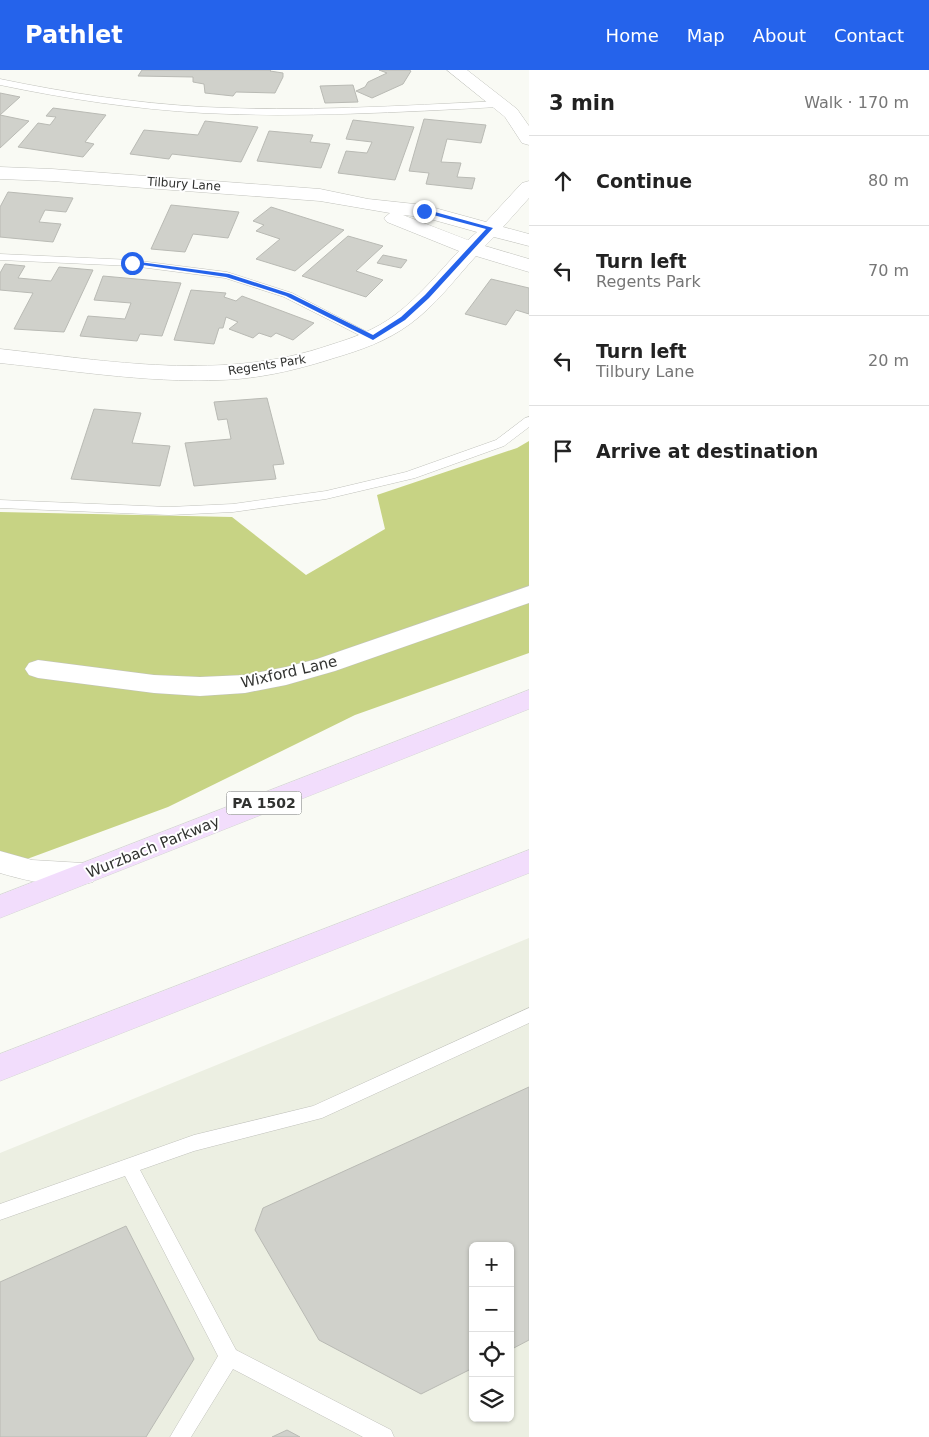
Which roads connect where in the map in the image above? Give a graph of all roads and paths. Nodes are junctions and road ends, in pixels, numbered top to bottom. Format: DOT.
graph roads {
  1 [pos="456,70"];
  2 [pos="0,82"];
  3 [pos="498,104"];
  4 [pos="529,139"];
  5 [pos="0,173"];
  6 [pos="529,187"];
  7 [pos="368,205"];
  8 [pos="490,228"];
  9 [pos="529,240"];
  10 [pos="470,248"];
  11 [pos="0,257"];
  12 [pos="529,266"];
  13 [pos="373,338"];
  14 [pos="0,356"];
  15 [pos="529,421"];
  16 [pos="0,504"];
  17 [pos="529,594"];
  18 [pos="38,669"];
  19 [pos="529,699"];
  20 [pos="529,861"];
  21 [pos="0,862"];
  22 [pos="83,874"];
  23 [pos="0,907"];
  24 [pos="529,1015"];
  25 [pos="0,1068"];
  26 [pos="129,1166"];
  27 [pos="0,1212"];
  28 [pos="228,1357"];
  29 [pos="180,1437"];
  30 [pos="384,1437"];
  1 -- 3 [label="street"];
  2 -- 3 [label="lane"];
  3 -- 4 [label="street"];
  5 -- 7 [label="street, Tilbury Lane"];
  6 -- 8 [label="street, Regents Park"];
  7 -- 8 [label="street, Tilbury Lane"];
  7 -- 10 [label="street, Tilbury Lane"];
  8 -- 9 [label="street, Tilbury Lane"];
  8 -- 10 [label="street, Regents Park"];
  10 -- 12 [label="street, Tilbury Lane"];
  10 -- 13 [label="street, Regents Park"];
  11 -- 13 [label="lane"];
  13 -- 14 [label="street, Regents Park"];
  15 -- 16 [label="lane"];
  17 -- 18 [label="street, Wixford Lane"];
  19 -- 22 [label="main road, Wurzbach Parkway / PA 1502"];
  20 -- 25 [label="main road"];
  21 -- 22 [label="street"];
  22 -- 23 [label="main road, Wurzbach Parkway / PA 1502"];
  24 -- 26 [label="lane"];
  26 -- 27 [label="lane"];
  26 -- 28 [label="lane"];
  28 -- 29 [label="lane"];
  28 -- 30 [label="lane"];
}
